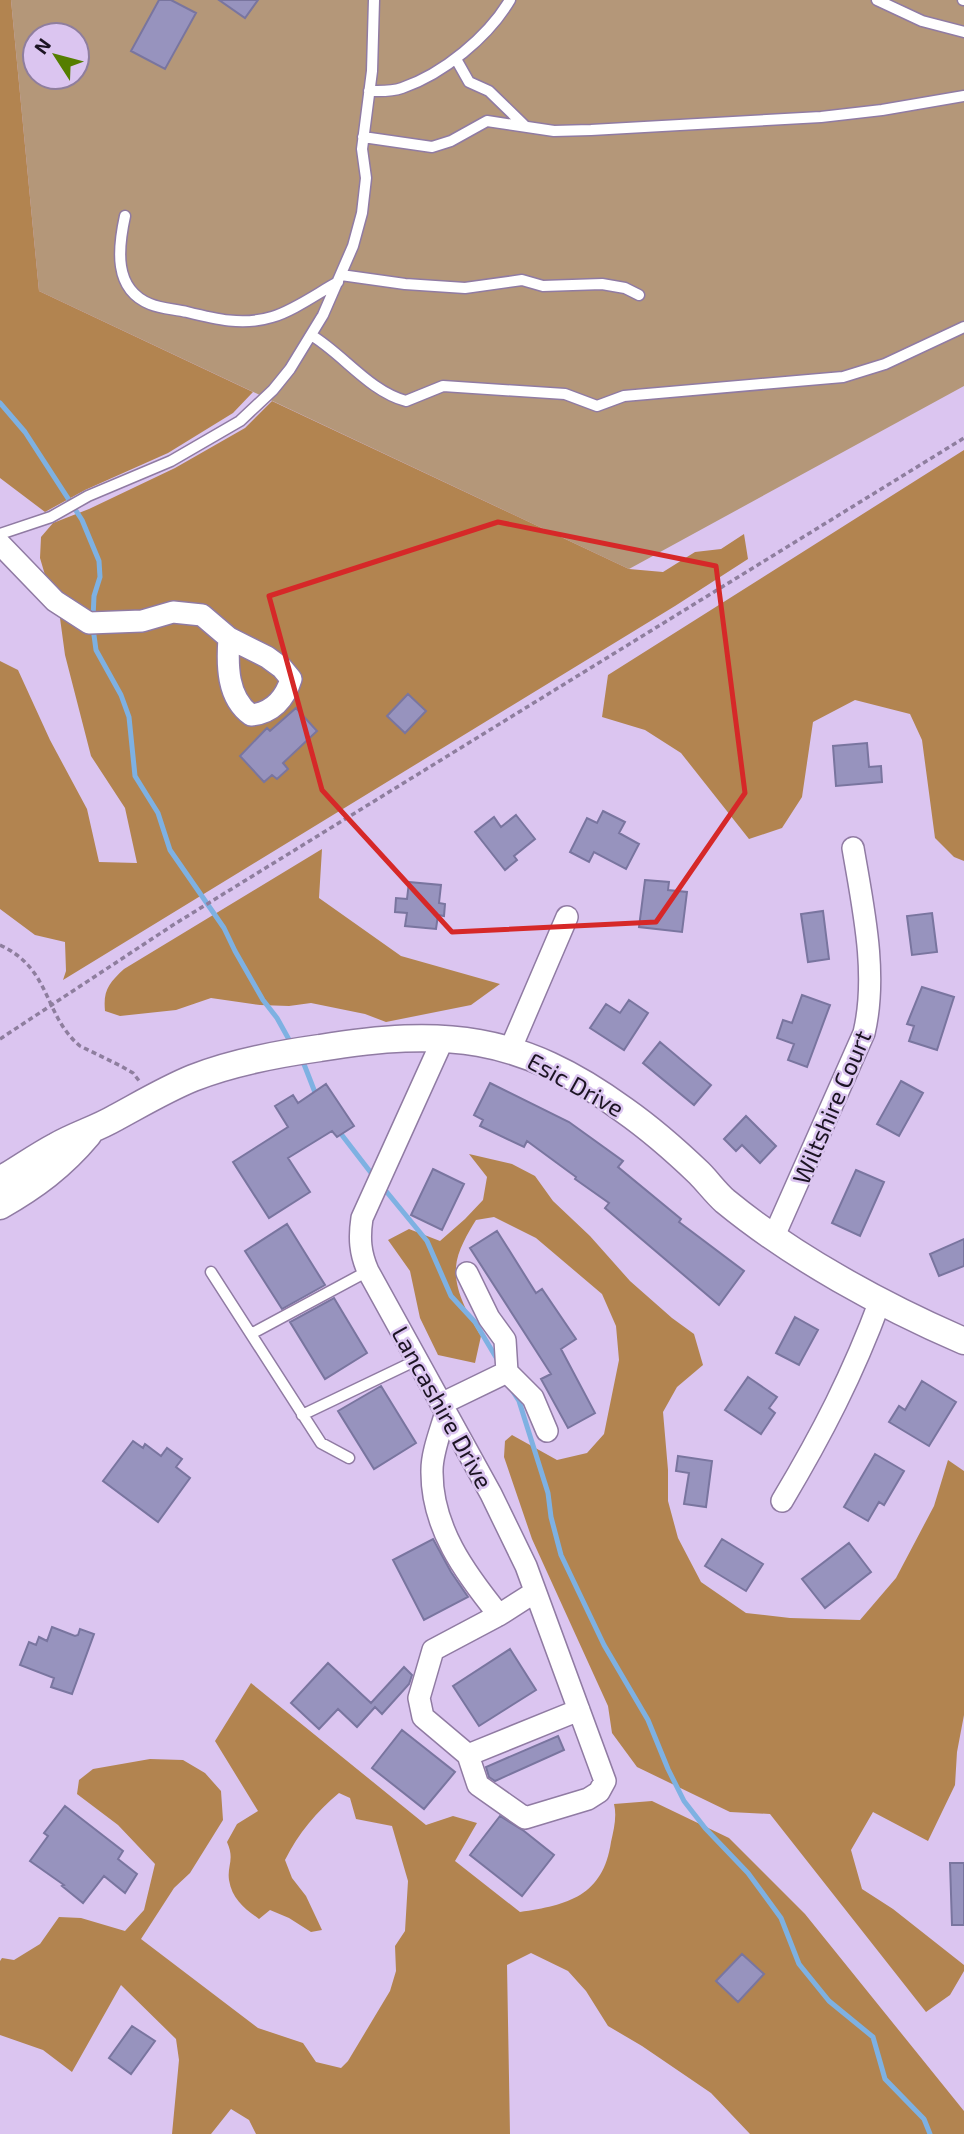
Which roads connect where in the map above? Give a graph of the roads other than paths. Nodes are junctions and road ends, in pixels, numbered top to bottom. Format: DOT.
graph roads {
  1 [pos="374,0"];
  2 [pos="510,0"];
  3 [pos="877,0"];
  4 [pos="964,32"];
  5 [pos="456,59"];
  6 [pos="369,91"];
  7 [pos="964,96"];
  8 [pos="524,125"];
  9 [pos="363,137"];
  10 [pos="125,216"];
  11 [pos="340,279"];
  12 [pos="639,295"];
  13 [pos="964,327"];
  14 [pos="311,335"];
  15 [pos="0,534"];
  16 [pos="0,544"];
  17 [pos="229,638"];
  18 [pos="853,848"];
  19 [pos="568,917"];
  20 [pos="444,1037"];
  21 [pos="509,1049"];
  22 [pos="92,1130"];
  23 [pos="0,1180"];
  24 [pos="0,1206"];
  25 [pos="774,1236"];
  26 [pos="368,1271"];
  27 [pos="212,1272"];
  28 [pos="467,1273"];
  29 [pos="880,1301"];
  30 [pos="251,1334"];
  31 [pos="964,1341"];
  32 [pos="417,1360"];
  33 [pos="507,1372"];
  34 [pos="444,1408"];
  35 [pos="302,1415"];
  36 [pos="547,1431"];
  37 [pos="349,1458"];
  38 [pos="782,1501"];
  39 [pos="535,1591"];
  40 [pos="499,1615"];
  41 [pos="579,1710"];
  42 [pos="468,1755"];
  1 -- 6 [label="lane"];
  2 -- 5 [label="lane"];
  3 -- 4 [label="lane"];
  5 -- 6 [label="lane"];
  5 -- 8 [label="lane"];
  6 -- 9 [label="lane"];
  7 -- 8 [label="lane"];
  8 -- 9 [label="lane"];
  9 -- 11 [label="lane"];
  10 -- 11 [label="lane"];
  11 -- 12 [label="lane"];
  11 -- 14 [label="lane"];
  13 -- 14 [label="lane"];
  14 -- 15 [label="lane"];
  16 -- 17 [label="street"];
  18 -- 25 [label="street, Wiltshire Court"];
  19 -- 21 [label="street"];
  20 -- 21 [label="street, Esic Drive"];
  20 -- 22 [label="street, Esic Drive"];
  20 -- 26 [label="street, Lancashire Drive"];
  21 -- 25 [label="street, Esic Drive"];
  22 -- 23 [label="street, Esic Drive"];
  22 -- 24 [label="street, Esic Drive"];
  25 -- 29 [label="street, Esic Drive"];
  26 -- 30 [label="lane"];
  26 -- 32 [label="street, Lancashire Drive"];
  27 -- 30 [label="lane"];
  28 -- 33 [label="street"];
  29 -- 31 [label="street, Esic Drive"];
  29 -- 38 [label="street"];
  30 -- 35 [label="lane"];
  32 -- 34 [label="street, Lancashire Drive"];
  32 -- 35 [label="lane"];
  33 -- 34 [label="street"];
  33 -- 36 [label="street"];
  34 -- 39 [label="street, Lancashire Drive"];
  34 -- 40 [label="street"];
  35 -- 37 [label="lane"];
  39 -- 40 [label="street"];
  39 -- 41 [label="street, Lancashire Drive"];
  40 -- 42 [label="street"];
  41 -- 42 [label="street"];
  41 -- 42 [label="street, Lancashire Drive"];
}
